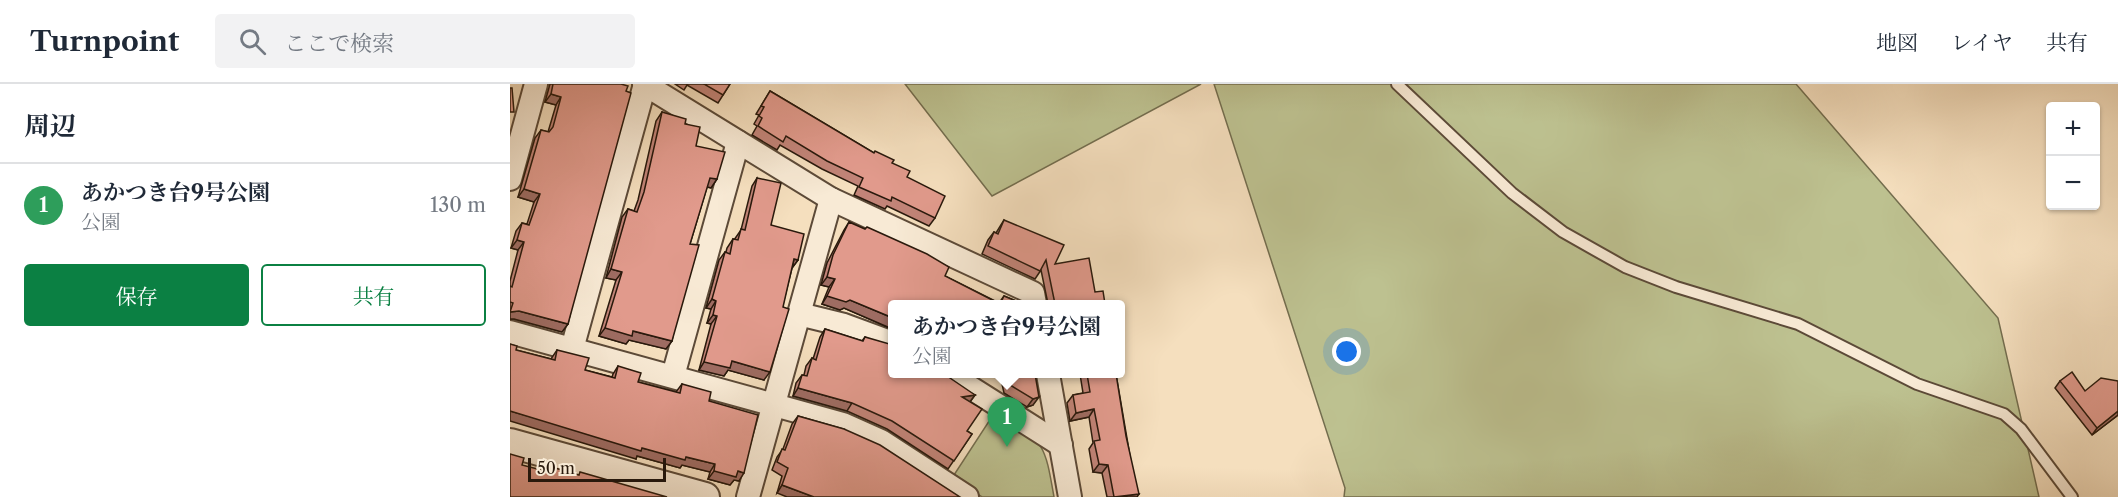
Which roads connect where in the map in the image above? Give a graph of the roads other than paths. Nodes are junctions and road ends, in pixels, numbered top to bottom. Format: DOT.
graph roads {
  1 [pos="536,84"];
  2 [pos="645,84"];
  3 [pos="1397,84"];
  4 [pos="738,142"];
  5 [pos="510,179"];
  6 [pos="831,199"];
  7 [pos="1034,300"];
  8 [pos="799,314"];
  9 [pos="510,332"];
  10 [pos="888,341"];
  11 [pos="572,349"];
  12 [pos="673,376"];
  13 [pos="956,378"];
  14 [pos="1049,378"];
  15 [pos="774,403"];
  16 [pos="510,443"];
  17 [pos="1061,445"];
  18 [pos="705,497"];
  19 [pos="748,497"];
  20 [pos="967,497"];
  21 [pos="1070,497"];
  22 [pos="2072,497"];
  1 -- 5 [label="street"];
  2 -- 4 [label="street"];
  2 -- 11 [label="street"];
  3 -- 22 [label="lane"];
  4 -- 6 [label="street"];
  4 -- 12 [label="street"];
  6 -- 7 [label="street"];
  6 -- 8 [label="street"];
  8 -- 10 [label="street"];
  8 -- 15 [label="street"];
  9 -- 11 [label="street"];
  11 -- 12 [label="street"];
  12 -- 15 [label="street"];
  13 -- 17 [label="street"];
  14 -- 17 [label="street"];
  15 -- 19 [label="street"];
  15 -- 20 [label="street"];
  16 -- 18 [label="street"];
  17 -- 21 [label="street"];
}
